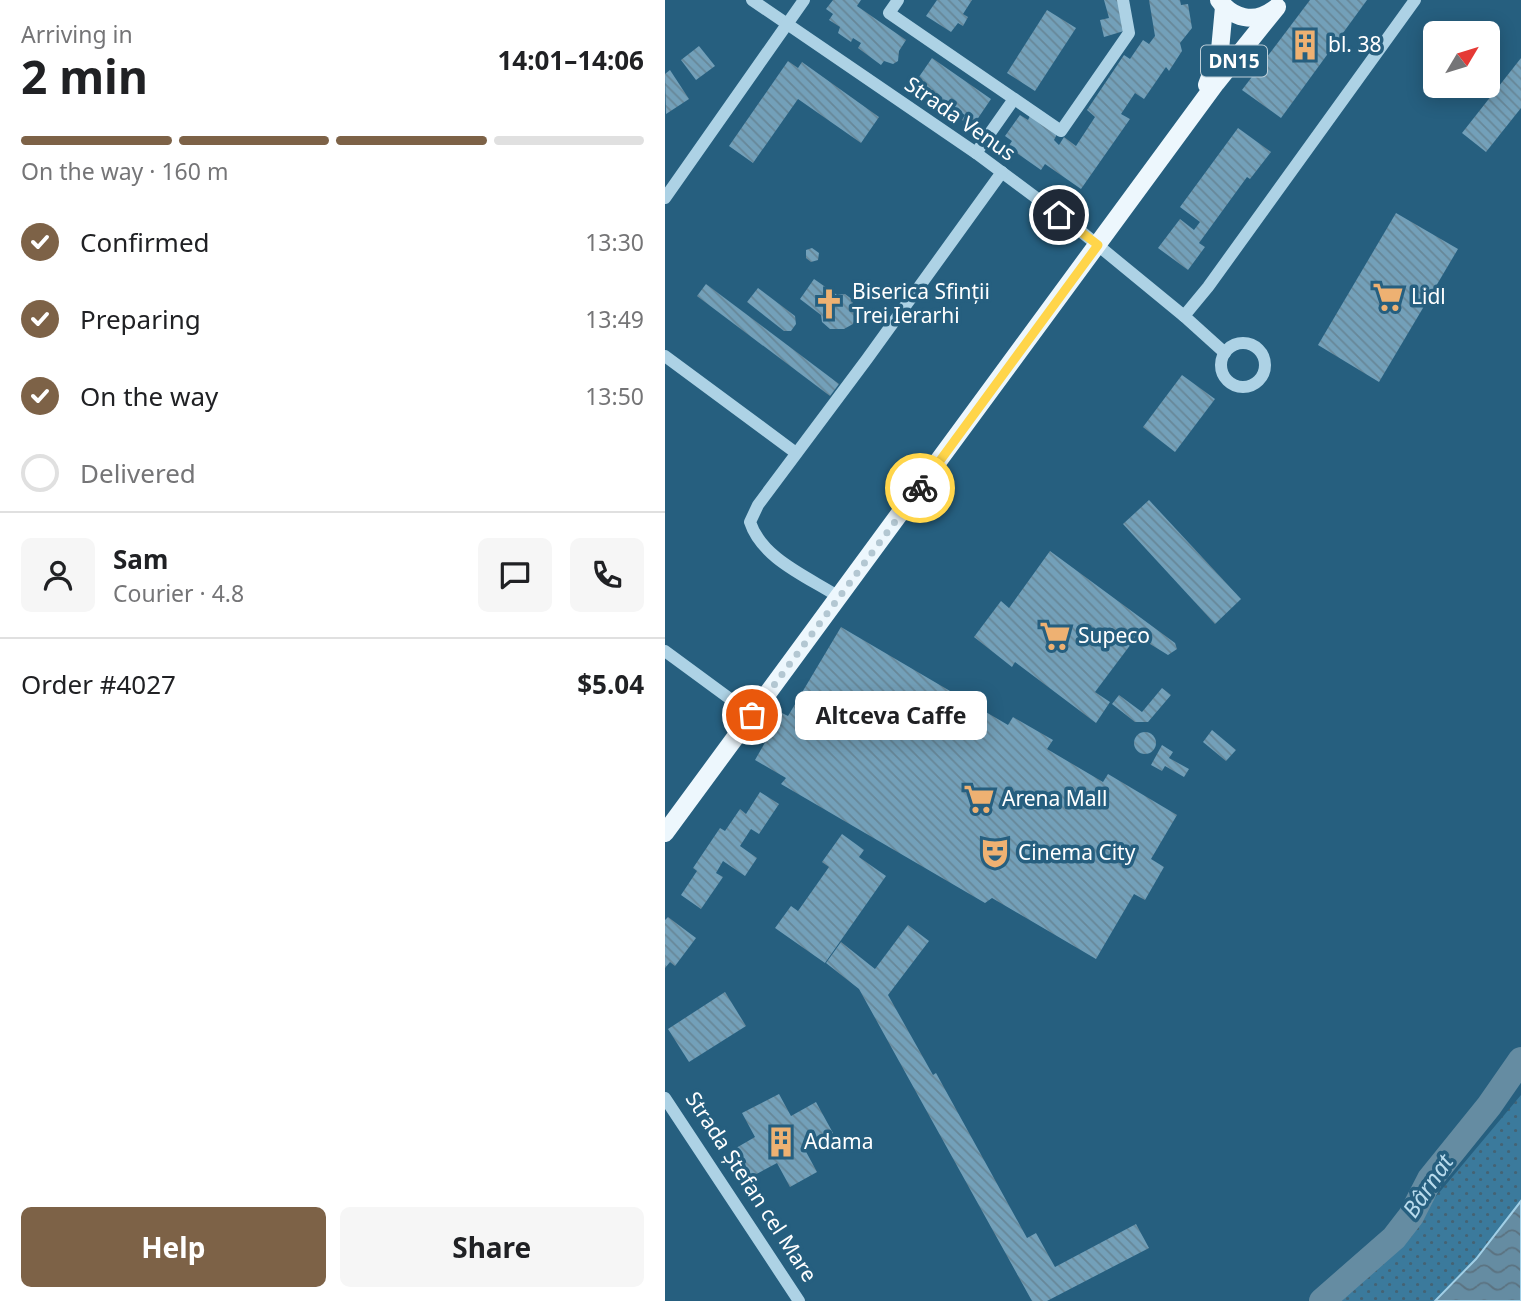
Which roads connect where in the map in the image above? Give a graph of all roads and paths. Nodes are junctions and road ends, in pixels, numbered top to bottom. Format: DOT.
graph roads {
  1 [pos="752,0"];
  2 [pos="804,0"];
  3 [pos="898,0"];
  4 [pos="1123,0"];
  5 [pos="1415,0"];
  6 [pos="1221,4"];
  7 [pos="1280,4"];
  8 [pos="788,24"];
  9 [pos="1014,99"];
  10 [pos="1193,115"];
  11 [pos="976,153"];
  12 [pos="1002,172"];
  13 [pos="665,198"];
  14 [pos="1098,245"];
  15 [pos="1184,316"];
  16 [pos="1225,353"];
  17 [pos="665,356"];
  18 [pos="796,453"];
  19 [pos="839,597"];
  20 [pos="665,651"];
  21 [pos="752,715"];
  22 [pos="665,833"];
  23 [pos="665,1098"];
  24 [pos="799,1301"];
  1 -- 8 [label="street, Strada Venus"];
  2 -- 8 [label="street"];
  3 -- 9 [label="street"];
  4 -- 9 [label="street"];
  5 -- 15 [label="street"];
  6 -- 7 [label="main road, DN15"];
  6 -- 10 [label="main road, DN15"];
  7 -- 10 [label="main road, DN15"];
  8 -- 11 [label="street, Strada Venus"];
  8 -- 13 [label="street"];
  9 -- 11 [label="street"];
  10 -- 14 [label="main road, DN15"];
  11 -- 12 [label="street, Strada Venus"];
  12 -- 14 [label="street, Strada Venus"];
  12 -- 18 [label="street"];
  14 -- 15 [label="street, Strada Venus"];
  14 -- 19 [label="main road, DN15"];
  15 -- 16 [label="street, Strada Venus"];
  17 -- 18 [label="street"];
  18 -- 19 [label="street"];
  19 -- 21 [label="main road, DN15"];
  20 -- 21 [label="street"];
  21 -- 22 [label="main road, DN15"];
  23 -- 24 [label="street, Strada Ștefan cel Mare"];
}
